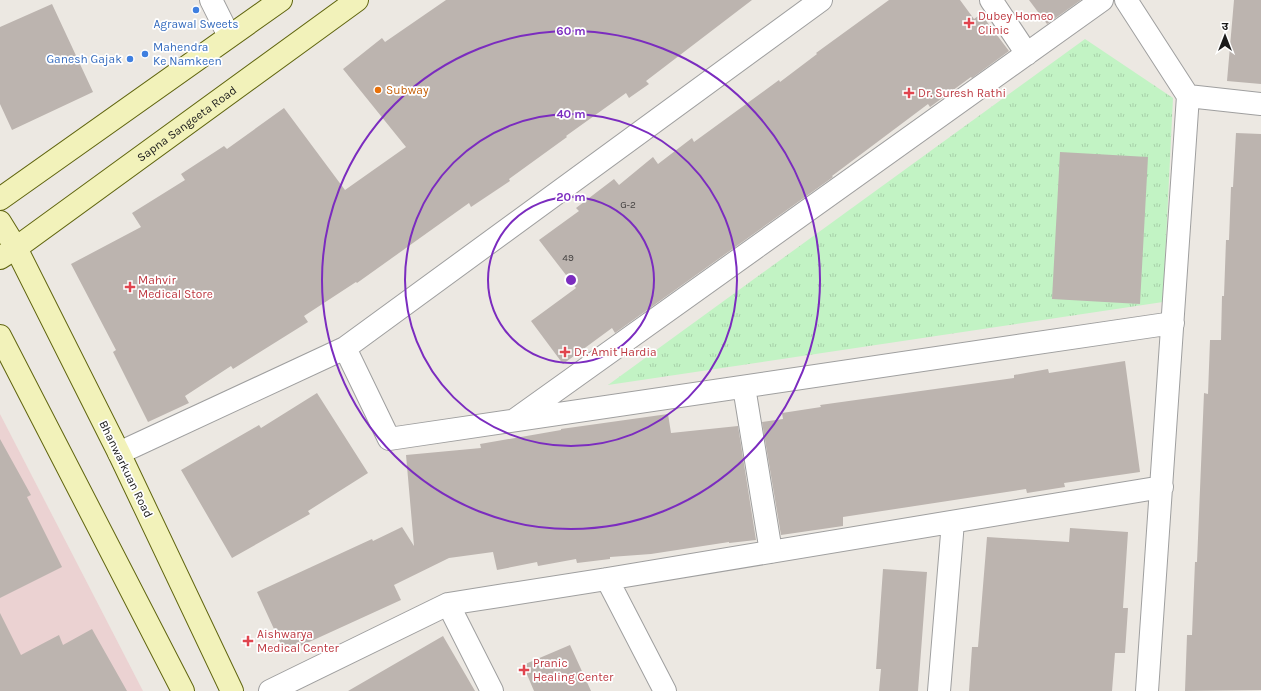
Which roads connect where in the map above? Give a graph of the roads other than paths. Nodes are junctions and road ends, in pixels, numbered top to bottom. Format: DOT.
graph roads {
  1 [pos="211,0"];
  2 [pos="281,0"];
  3 [pos="357,0"];
  4 [pos="821,0"];
  5 [pos="991,0"];
  6 [pos="1102,0"];
  7 [pos="1126,0"];
  8 [pos="229,36"];
  9 [pos="1027,54"];
  10 [pos="1188,96"];
  11 [pos="1261,104"];
  12 [pos="0,199"];
  13 [pos="0,222"];
  14 [pos="8,253"];
  15 [pos="1173,323"];
  16 [pos="0,336"];
  17 [pos="345,348"];
  18 [pos="744,386"];
  19 [pos="514,421"];
  20 [pos="119,453"];
  21 [pos="1162,487"];
  22 [pos="953,522"];
  23 [pos="771,552"];
  24 [pos="607,579"];
  25 [pos="448,604"];
  26 [pos="183,691"];
  27 [pos="232,691"];
  28 [pos="270,691"];
  29 [pos="492,691"];
  30 [pos="665,691"];
  31 [pos="939,691"];
  32 [pos="1148,691"];
  1 -- 8 [label="street"];
  2 -- 8 [label="main road"];
  3 -- 14 [label="main road, Sapna Sangeeta Road"];
  4 -- 17 [label="street"];
  5 -- 9 [label="street"];
  6 -- 9 [label="street"];
  7 -- 10 [label="street"];
  8 -- 12 [label="main road"];
  9 -- 19 [label="street"];
  10 -- 11 [label="street"];
  10 -- 15 [label="street"];
  13 -- 14 [label="main road, Bhanwarkuan Road"];
  14 -- 20 [label="main road, Bhanwarkuan Road"];
  15 -- 18 [label="street"];
  15 -- 21 [label="street"];
  16 -- 26 [label="main road"];
  17 -- 19 [label="street"];
  17 -- 20 [label="street"];
  18 -- 19 [label="street"];
  18 -- 23 [label="street"];
  20 -- 27 [label="main road, Bhanwarkuan Road"];
  21 -- 22 [label="street"];
  21 -- 32 [label="street"];
  22 -- 23 [label="street"];
  22 -- 31 [label="street"];
  23 -- 24 [label="street"];
  24 -- 25 [label="street"];
  24 -- 30 [label="street"];
  25 -- 28 [label="street"];
  25 -- 29 [label="street"];
}
